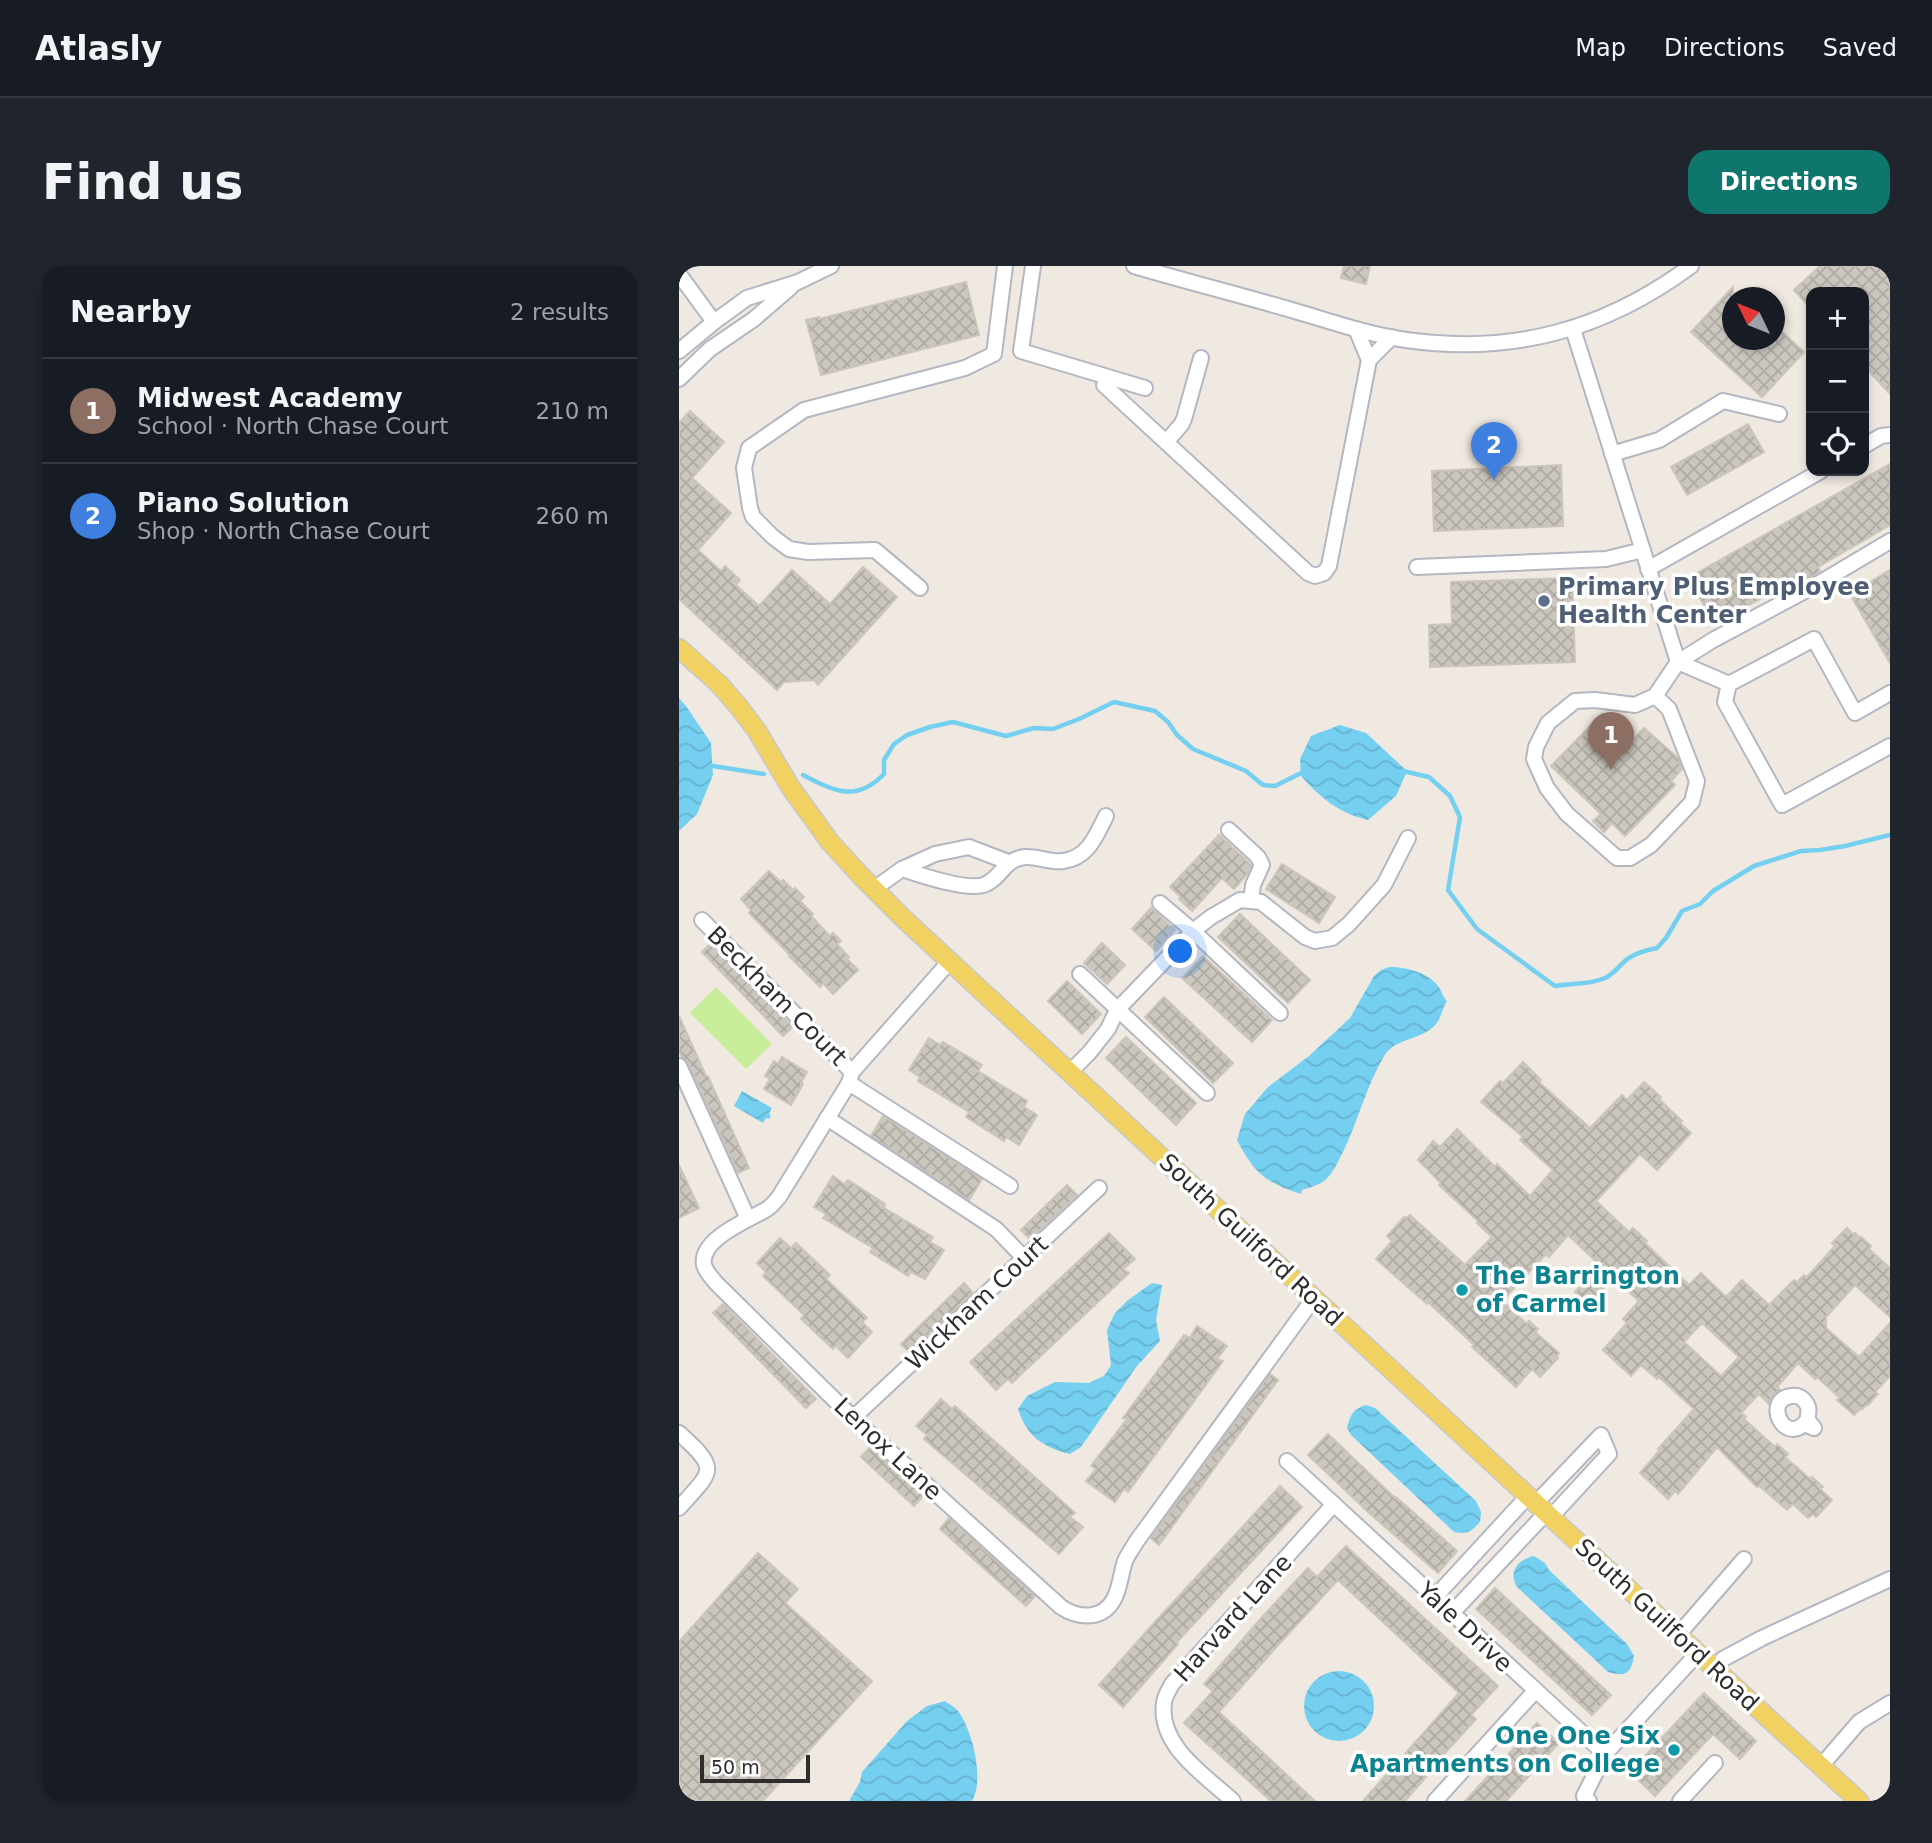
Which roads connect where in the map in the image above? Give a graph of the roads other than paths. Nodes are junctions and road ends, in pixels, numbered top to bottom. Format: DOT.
graph roads {
  1 [pos="684,266"];
  2 [pos="831,266"];
  3 [pos="1005,266"];
  4 [pos="1033,266"];
  5 [pos="1134,266"];
  6 [pos="1691,266"];
  7 [pos="679,273"];
  8 [pos="798,282"];
  9 [pos="714,322"];
  10 [pos="1356,329"];
  11 [pos="1573,329"];
  12 [pos="1392,337"];
  13 [pos="679,351"];
  14 [pos="1021,351"];
  15 [pos="994,354"];
  16 [pos="1201,358"];
  17 [pos="1369,360"];
  18 [pos="679,379"];
  19 [pos="1104,385"];
  20 [pos="1145,388"];
  21 [pos="1779,414"];
  22 [pos="1890,435"];
  23 [pos="1166,442"];
  24 [pos="1869,443"];
  25 [pos="1612,454"];
  26 [pos="1812,476"];
  27 [pos="1890,541"];
  28 [pos="1643,550"];
  29 [pos="1417,567"];
  30 [pos="1649,569"];
  31 [pos="920,588"];
  32 [pos="679,648"];
  33 [pos="1678,663"];
  34 [pos="1729,684"];
  35 [pos="1890,693"];
  36 [pos="1655,696"];
  37 [pos="1890,747"];
  38 [pos="1106,817"];
  39 [pos="1229,830"];
  40 [pos="1408,838"];
  41 [pos="1008,862"];
  42 [pos="902,869"];
  43 [pos="874,889"];
  44 [pos="1251,901"];
  45 [pos="1160,903"];
  46 [pos="702,920"];
  47 [pos="1193,931"];
  48 [pos="950,961"];
  49 [pos="1080,974"];
  50 [pos="1117,1010"];
  51 [pos="1280,1013"];
  52 [pos="679,1066"];
  53 [pos="1070,1072"];
  54 [pos="851,1078"];
  55 [pos="1207,1093"];
  56 [pos="827,1118"];
  57 [pos="1010,1186"];
  58 [pos="1099,1188"];
  59 [pos="748,1219"];
  60 [pos="1025,1259"];
  61 [pos="1314,1298"];
  62 [pos="853,1418"];
  63 [pos="679,1433"];
  64 [pos="1287,1461"];
  65 [pos="1334,1504"];
  66 [pos="1540,1507"];
  67 [pos="679,1508"];
  68 [pos="1744,1559"];
  69 [pos="1890,1579"];
  70 [pos="1434,1598"];
  71 [pos="1451,1614"];
  72 [pos="1678,1635"];
  73 [pos="1698,1653"];
  74 [pos="1714,1669"];
  75 [pos="1535,1691"];
  76 [pos="1890,1703"];
  77 [pos="1605,1755"];
  78 [pos="1715,1763"];
  79 [pos="1821,1766"];
  80 [pos="1233,1801"];
  81 [pos="1435,1801"];
  82 [pos="1589,1801"];
  83 [pos="1680,1801"];
  84 [pos="1859,1801"];
  1 -- 7 [label="street"];
  2 -- 8 [label="street"];
  3 -- 15 [label="street"];
  4 -- 14 [label="street"];
  5 -- 10 [label="street"];
  6 -- 11 [label="street"];
  7 -- 9 [label="street"];
  8 -- 9 [label="street"];
  8 -- 18 [label="street"];
  9 -- 13 [label="street"];
  10 -- 12 [label="street"];
  10 -- 17 [label="street"];
  11 -- 12 [label="street"];
  11 -- 25 [label="street"];
  12 -- 17 [label="street"];
  14 -- 15 [label="street"];
  14 -- 20 [label="street"];
  15 -- 31 [label="street"];
  16 -- 23 [label="street"];
  17 -- 23 [label="street"];
  19 -- 23 [label="street"];
  21 -- 25 [label="street"];
  22 -- 24 [label="street"];
  25 -- 28 [label="street"];
  26 -- 30 [label="street"];
  27 -- 33 [label="street"];
  28 -- 29 [label="street"];
  28 -- 30 [label="street"];
  30 -- 33 [label="street"];
  32 -- 43 [label="main road, South Guilford Road"];
  33 -- 34 [label="street"];
  33 -- 36 [label="street"];
  34 -- 35 [label="street"];
  34 -- 37 [label="street"];
  36 -- 36 [label="street"];
  38 -- 41 [label="street"];
  39 -- 44 [label="street"];
  40 -- 44 [label="street"];
  41 -- 42 [label="street"];
  41 -- 42 [label="street"];
  42 -- 43 [label="street"];
  43 -- 48 [label="main road, South Guilford Road"];
  44 -- 47 [label="street"];
  45 -- 47 [label="street"];
  46 -- 54 [label="street, Beckham Court"];
  47 -- 50 [label="street"];
  47 -- 51 [label="street"];
  48 -- 53 [label="main road, South Guilford Road"];
  48 -- 54 [label="street, Lenox Lane"];
  49 -- 50 [label="street"];
  50 -- 53 [label="street"];
  50 -- 55 [label="street"];
  52 -- 59 [label="street"];
  53 -- 61 [label="main road, South Guilford Road"];
  54 -- 56 [label="street, Lenox Lane"];
  54 -- 57 [label="street, Beckham Court"];
  56 -- 59 [label="street, Lenox Lane"];
  56 -- 60 [label="street"];
  58 -- 60 [label="street, Wickham Court"];
  59 -- 62 [label="street, Lenox Lane"];
  60 -- 62 [label="street, Wickham Court"];
  61 -- 62 [label="street, Lenox Lane"];
  61 -- 66 [label="main road, South Guilford Road"];
  63 -- 67 [label="street"];
  64 -- 65 [label="street, Yale Drive"];
  65 -- 70 [label="street, Yale Drive"];
  65 -- 80 [label="street, Harvard Lane"];
  66 -- 66 [label="street"];
  66 -- 70 [label="street"];
  66 -- 71 [label="street"];
  66 -- 72 [label="main road, South Guilford Road"];
  68 -- 72 [label="street"];
  69 -- 74 [label="street"];
  70 -- 71 [label="street, Yale Drive"];
  71 -- 75 [label="street, Yale Drive"];
  72 -- 73 [label="main road, South Guilford Road"];
  73 -- 74 [label="main road, South Guilford Road"];
  73 -- 77 [label="street"];
  74 -- 79 [label="main road, South Guilford Road"];
  75 -- 77 [label="street, Yale Drive"];
  75 -- 81 [label="street"];
  76 -- 79 [label="street"];
  77 -- 82 [label="street"];
  78 -- 83 [label="street"];
  79 -- 84 [label="main road, South Guilford Road"];
}
